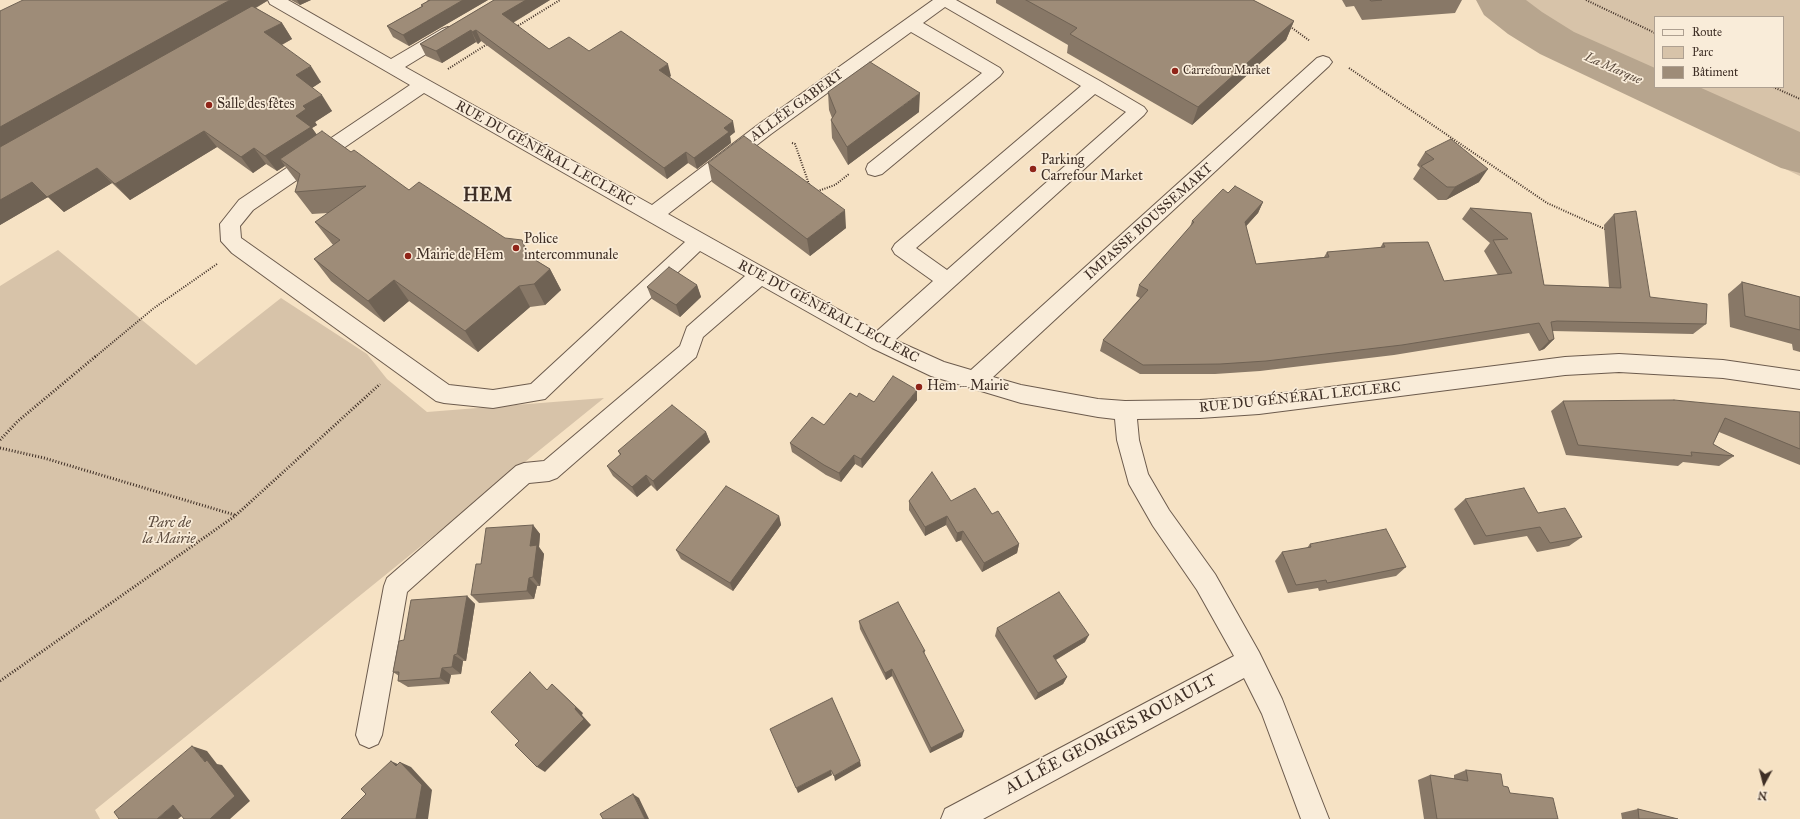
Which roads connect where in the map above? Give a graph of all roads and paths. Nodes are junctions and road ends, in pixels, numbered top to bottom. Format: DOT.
graph roads {
  1 [pos="560,0"];
  2 [pos="944,0"];
  3 [pos="1586,0"];
  4 [pos="274,5"];
  5 [pos="1283,21"];
  6 [pos="463,24"];
  7 [pos="911,24"];
  8 [pos="514,28"];
  9 [pos="1654,33"];
  10 [pos="494,40"];
  11 [pos="1314,43"];
  12 [pos="1323,62"];
  13 [pos="1344,65"];
  14 [pos="391,67"];
  15 [pos="423,84"];
  16 [pos="1094,85"];
  17 [pos="1775,88"];
  18 [pos="1800,99"];
  19 [pos="765,129"];
  20 [pos="875,170"];
  21 [pos="653,215"];
  22 [pos="1612,233"];
  23 [pos="698,241"];
  24 [pos="239,248"];
  25 [pos="760,275"];
  26 [pos="948,280"];
  27 [pos="879,342"];
  28 [pos="403,364"];
  29 [pos="1800,380"];
  30 [pos="974,381"];
  31 [pos="1125,410"];
  32 [pos="0,440"];
  33 [pos="0,448"];
  34 [pos="235,516"];
  35 [pos="1250,661"];
  36 [pos="0,681"];
  37 [pos="369,735"];
  38 [pos="968,816"];
  39 [pos="1315,819"];
  1 -- 8 [label="path"];
  2 -- 7 [label="street, ALLÉE GABERT"];
  2 -- 16 [label="street"];
  3 -- 9 [label="path"];
  4 -- 14 [label="street, RUE DU GÉNÉRAL LECLERC"];
  5 -- 11 [label="path"];
  6 -- 14 [label="street"];
  7 -- 19 [label="street, ALLÉE GABERT"];
  7 -- 20 [label="street"];
  10 -- 15 [label="path"];
  12 -- 30 [label="street, IMPASSE BOUSSEMART"];
  13 -- 22 [label="path"];
  14 -- 15 [label="street, RUE DU GÉNÉRAL LECLERC"];
  15 -- 21 [label="street, RUE DU GÉNÉRAL LECLERC"];
  15 -- 24 [label="street"];
  16 -- 26 [label="street"];
  16 -- 26 [label="street"];
  17 -- 18 [label="path"];
  19 -- 20 [label="path"];
  19 -- 21 [label="street, ALLÉE GABERT"];
  21 -- 23 [label="street, RUE DU GÉNÉRAL LECLERC"];
  23 -- 25 [label="street, RUE DU GÉNÉRAL LECLERC"];
  23 -- 28 [label="street"];
  24 -- 28 [label="street"];
  24 -- 32 [label="path"];
  25 -- 27 [label="street, RUE DU GÉNÉRAL LECLERC"];
  25 -- 37 [label="street"];
  26 -- 27 [label="street"];
  27 -- 30 [label="street, RUE DU GÉNÉRAL LECLERC"];
  28 -- 34 [label="path"];
  29 -- 31 [label="street, RUE DU GÉNÉRAL LECLERC"];
  30 -- 31 [label="street, RUE DU GÉNÉRAL LECLERC"];
  31 -- 35 [label="street"];
  33 -- 34 [label="path"];
  34 -- 36 [label="path"];
  35 -- 38 [label="street, ALLÉE GEORGES ROUAULT"];
  35 -- 39 [label="street"];
}
